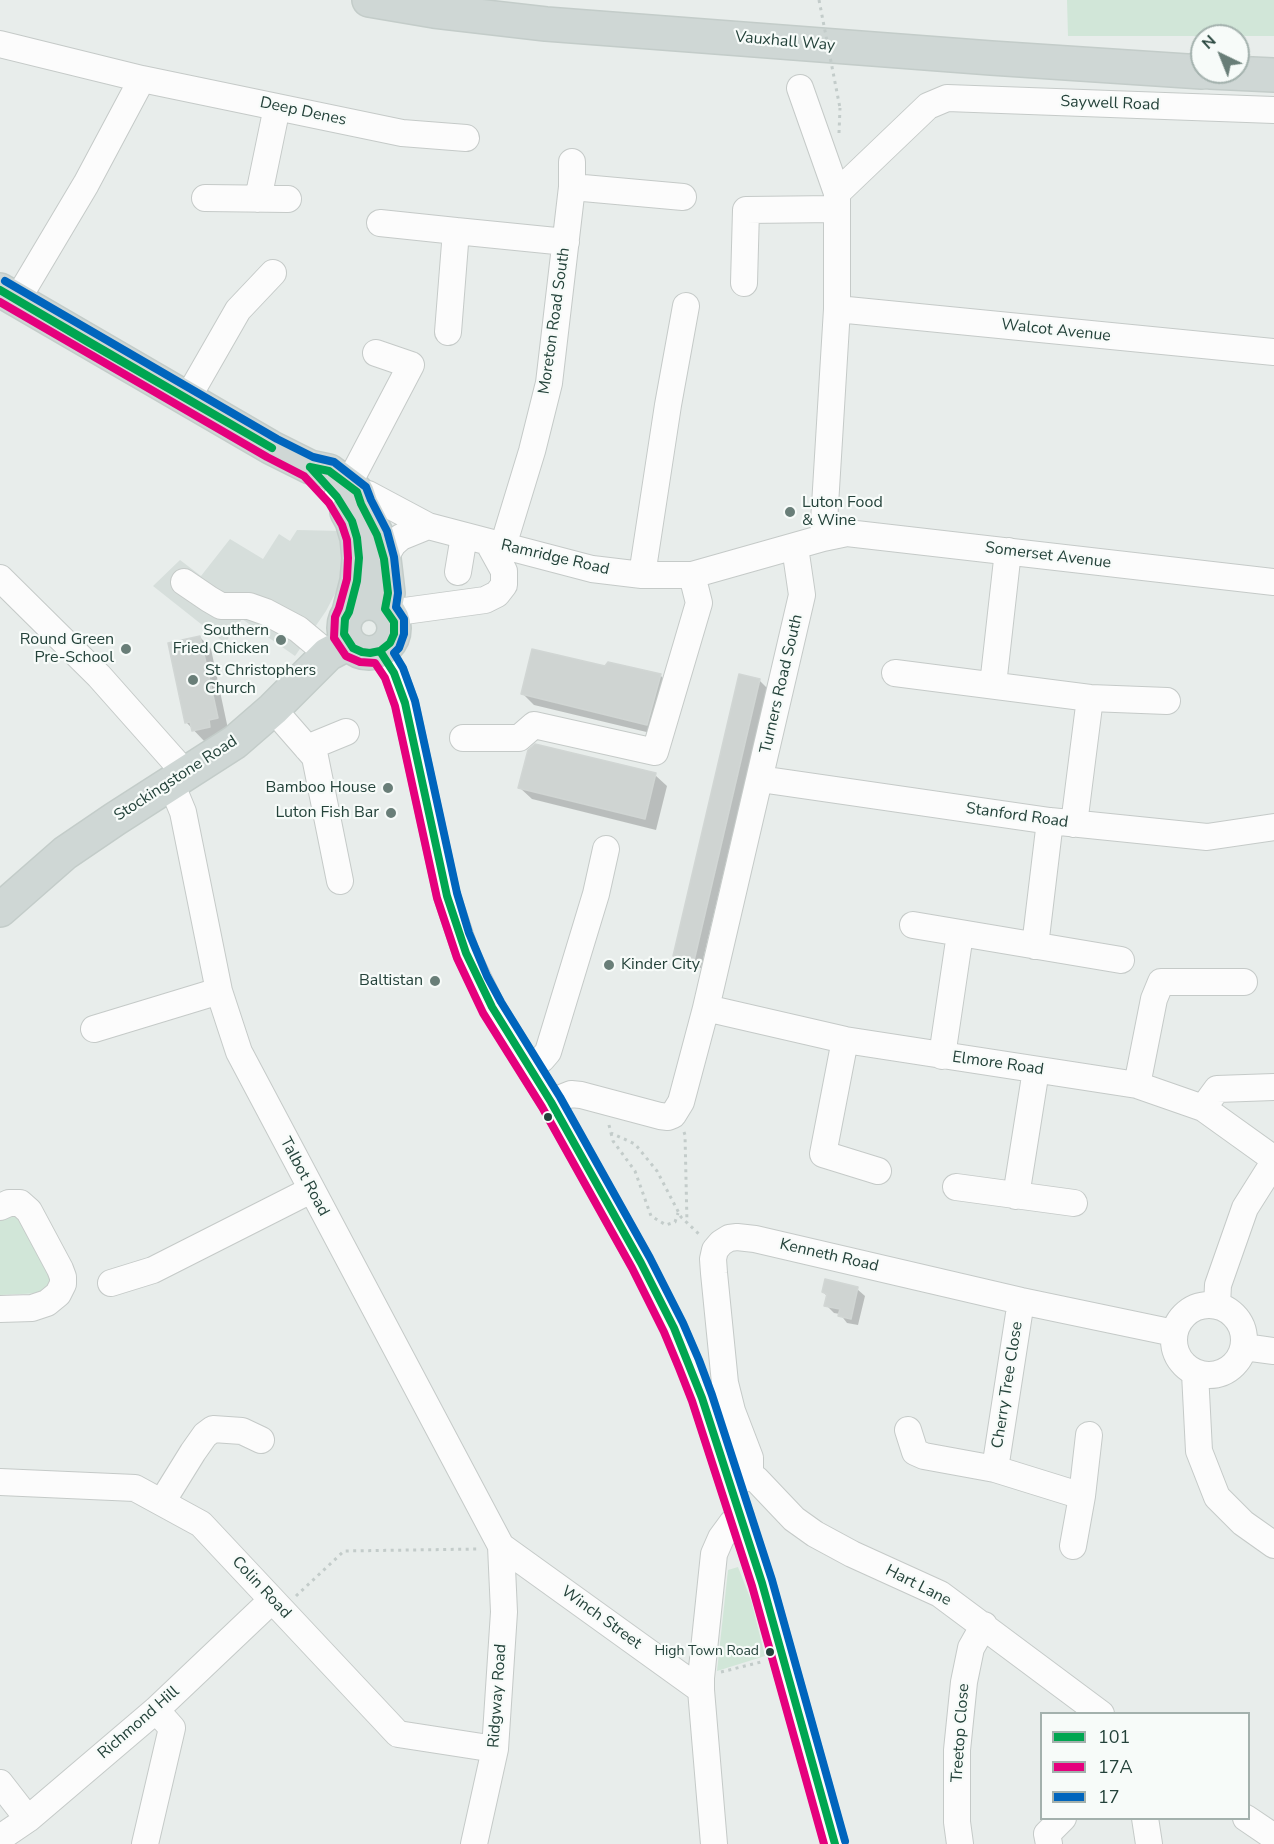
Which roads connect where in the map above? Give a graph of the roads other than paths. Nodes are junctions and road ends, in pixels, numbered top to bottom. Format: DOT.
graph roads {
  1 [pos="369,0"];
  2 [pos="0,44"];
  3 [pos="1190,71"];
  4 [pos="1250,74"];
  5 [pos="1274,75"];
  6 [pos="142,79"];
  7 [pos="800,88"];
  8 [pos="277,107"];
  9 [pos="1274,110"];
  10 [pos="466,138"];
  11 [pos="683,197"];
  12 [pos="205,198"];
  13 [pos="258,199"];
  14 [pos="288,199"];
  15 [pos="837,201"];
  16 [pos="380,223"];
  17 [pos="456,231"];
  18 [pos="566,242"];
  19 [pos="273,273"];
  20 [pos="744,283"];
  21 [pos="9,296"];
  22 [pos="686,306"];
  23 [pos="837,309"];
  24 [pos="448,332"];
  25 [pos="1274,352"];
  26 [pos="376,353"];
  27 [pos="187,399"];
  28 [pos="347,491"];
  29 [pos="428,526"];
  30 [pos="823,538"];
  31 [pos="485,541"];
  32 [pos="795,547"];
  33 [pos="1008,551"];
  34 [pos="384,559"];
  35 [pos="458,572"];
  36 [pos="692,574"];
  37 [pos="642,575"];
  38 [pos="0,578"];
  39 [pos="184,582"];
  40 [pos="1274,582"];
  41 [pos="387,611"];
  42 [pos="342,636"];
  43 [pos="380,651"];
  44 [pos="895,673"];
  45 [pos="993,685"];
  46 [pos="1090,698"];
  47 [pos="1167,701"];
  48 [pos="273,709"];
  49 [pos="346,732"];
  50 [pos="463,738"];
  51 [pos="307,748"];
  52 [pos="179,779"];
  53 [pos="760,779"];
  54 [pos="1062,823"];
  55 [pos="1274,827"];
  56 [pos="606,849"];
  57 [pos="340,881"];
  58 [pos="0,910"];
  59 [pos="913,925"];
  60 [pos="960,934"];
  61 [pos="1035,946"];
  62 [pos="1121,960"];
  63 [pos="1244,982"];
  64 [pos="219,991"];
  65 [pos="706,1008"];
  66 [pos="94,1029"];
  67 [pos="845,1040"];
  68 [pos="942,1056"];
  69 [pos="530,1067"];
  70 [pos="1036,1070"];
  71 [pos="1137,1085"];
  72 [pos="1274,1087"];
  73 [pos="551,1102"];
  74 [pos="1203,1108"];
  75 [pos="1274,1160"];
  76 [pos="878,1171"];
  77 [pos="956,1187"];
  78 [pos="311,1190"];
  79 [pos="1016,1196"];
  80 [pos="1074,1203"];
  81 [pos="0,1206"];
  82 [pos="111,1283"];
  83 [pos="1021,1301"];
  84 [pos="1217,1305"];
  85 [pos="0,1308"];
  86 [pos="1174,1333"];
  87 [pos="1244,1347"];
  88 [pos="1274,1351"];
  89 [pos="1195,1373"];
  90 [pos="909,1430"];
  91 [pos="1089,1435"];
  92 [pos="261,1440"];
  93 [pos="994,1469"];
  94 [pos="740,1480"];
  95 [pos="0,1482"];
  96 [pos="1082,1496"];
  97 [pos="162,1502"];
  98 [pos="741,1517"];
  99 [pos="1274,1545"];
  100 [pos="501,1546"];
  101 [pos="1073,1546"];
  102 [pos="276,1605"];
  103 [pos="984,1625"];
  104 [pos="701,1684"];
  105 [pos="156,1710"];
  106 [pos="1100,1712"];
  107 [pos="495,1749"];
  108 [pos="0,1784"];
  109 [pos="28,1819"];
  110 [pos="1061,1820"];
  111 [pos="1145,1820"];
  112 [pos="1249,1820"];
  113 [pos="0,1838"];
  114 [pos="1274,1838"];
  115 [pos="145,1844"];
  116 [pos="474,1844"];
  117 [pos="714,1844"];
  118 [pos="835,1844"];
  119 [pos="960,1844"];
  120 [pos="1049,1844"];
  121 [pos="1149,1844"];
  1 -- 3 [label="main road, Vauxhall Way"];
  2 -- 6 [label="street, Deep Denes"];
  4 -- 5 [label="main road"];
  6 -- 8 [label="street, Deep Denes"];
  6 -- 21 [label="street"];
  7 -- 15 [label="street"];
  8 -- 10 [label="street, Deep Denes"];
  8 -- 13 [label="street"];
  9 -- 15 [label="street, Saywell Road"];
  11 -- 18 [label="street, Moreton Road South"];
  12 -- 13 [label="street"];
  13 -- 14 [label="street"];
  15 -- 20 [label="street"];
  15 -- 23 [label="street"];
  16 -- 17 [label="street"];
  17 -- 18 [label="street"];
  17 -- 24 [label="street"];
  18 -- 31 [label="street, Moreton Road South"];
  19 -- 27 [label="street"];
  21 -- 27 [label="main road"];
  22 -- 37 [label="street"];
  23 -- 25 [label="street, Walcot Avenue"];
  23 -- 30 [label="street"];
  26 -- 28 [label="street"];
  27 -- 28 [label="main road"];
  28 -- 29 [label="street, Ramridge Road"];
  28 -- 34 [label="main road"];
  28 -- 42 [label="main road"];
  29 -- 31 [label="street, Ramridge Road"];
  29 -- 34 [label="street"];
  30 -- 32 [label="street, Ramridge Road"];
  30 -- 33 [label="street, Somerset Avenue"];
  31 -- 35 [label="street, Moreton Road South"];
  31 -- 37 [label="street, Ramridge Road"];
  31 -- 41 [label="street"];
  32 -- 36 [label="street, Ramridge Road"];
  32 -- 53 [label="street, Turners Road South"];
  33 -- 40 [label="street, Somerset Avenue"];
  33 -- 45 [label="street"];
  34 -- 41 [label="main road"];
  36 -- 37 [label="street, Ramridge Road"];
  36 -- 50 [label="street"];
  38 -- 52 [label="street, Talbot Road"];
  39 -- 42 [label="street"];
  41 -- 42 [label="main road"];
  41 -- 43 [label="main road"];
  42 -- 43 [label="main road"];
  42 -- 48 [label="main road, Stockingstone Road"];
  43 -- 69 [label="street"];
  44 -- 45 [label="street"];
  45 -- 46 [label="street"];
  46 -- 47 [label="street"];
  46 -- 54 [label="street"];
  48 -- 51 [label="street"];
  48 -- 52 [label="main road, Stockingstone Road"];
  49 -- 51 [label="street"];
  51 -- 57 [label="street"];
  52 -- 58 [label="main road, Stockingstone Road"];
  52 -- 64 [label="street, Talbot Road"];
  53 -- 54 [label="street, Stanford Road"];
  53 -- 65 [label="street, Turners Road South"];
  54 -- 55 [label="street, Stanford Road"];
  54 -- 61 [label="street"];
  56 -- 69 [label="street"];
  59 -- 60 [label="street"];
  60 -- 61 [label="street"];
  60 -- 68 [label="street"];
  61 -- 62 [label="street"];
  63 -- 71 [label="street"];
  64 -- 66 [label="street"];
  64 -- 78 [label="street, Talbot Road"];
  65 -- 67 [label="street, Elmore Road"];
  65 -- 73 [label="street, Turners Road South"];
  67 -- 68 [label="street, Elmore Road"];
  67 -- 76 [label="street"];
  68 -- 70 [label="street, Elmore Road"];
  69 -- 73 [label="street"];
  70 -- 71 [label="street, Elmore Road"];
  70 -- 79 [label="street"];
  71 -- 74 [label="street, Elmore Road"];
  72 -- 74 [label="street"];
  73 -- 94 [label="street"];
  74 -- 75 [label="street, Elmore Road"];
  75 -- 84 [label="street"];
  77 -- 79 [label="street"];
  78 -- 82 [label="street"];
  78 -- 100 [label="street, Talbot Road"];
  79 -- 80 [label="street"];
  81 -- 85 [label="street"];
  83 -- 86 [label="street, Kenneth Road"];
  83 -- 93 [label="street, Cherry Tree Close"];
  83 -- 94 [label="street, Kenneth Road"];
  84 -- 86 [label="street"];
  84 -- 87 [label="street"];
  86 -- 89 [label="street"];
  87 -- 88 [label="street"];
  87 -- 89 [label="street"];
  89 -- 99 [label="street"];
  90 -- 93 [label="street"];
  91 -- 96 [label="street"];
  92 -- 97 [label="street"];
  93 -- 96 [label="street"];
  94 -- 98 [label="street"];
  94 -- 103 [label="street, Hart Lane"];
  95 -- 97 [label="street, Colin Road"];
  96 -- 101 [label="street"];
  97 -- 102 [label="street, Colin Road"];
  98 -- 104 [label="street"];
  98 -- 118 [label="street"];
  100 -- 104 [label="street, Winch Street"];
  100 -- 107 [label="street, Ridgway Road"];
  102 -- 105 [label="street, Richmond Hill"];
  102 -- 107 [label="street, Colin Road"];
  103 -- 106 [label="street, Hart Lane"];
  103 -- 119 [label="street, Treetop Close"];
  104 -- 117 [label="street"];
  105 -- 109 [label="street, Richmond Hill"];
  105 -- 115 [label="street"];
  107 -- 116 [label="street, Ridgway Road"];
  108 -- 109 [label="street"];
  109 -- 113 [label="street, Richmond Hill"];
  110 -- 120 [label="street"];
  111 -- 121 [label="street"];
  112 -- 114 [label="street"];
}
